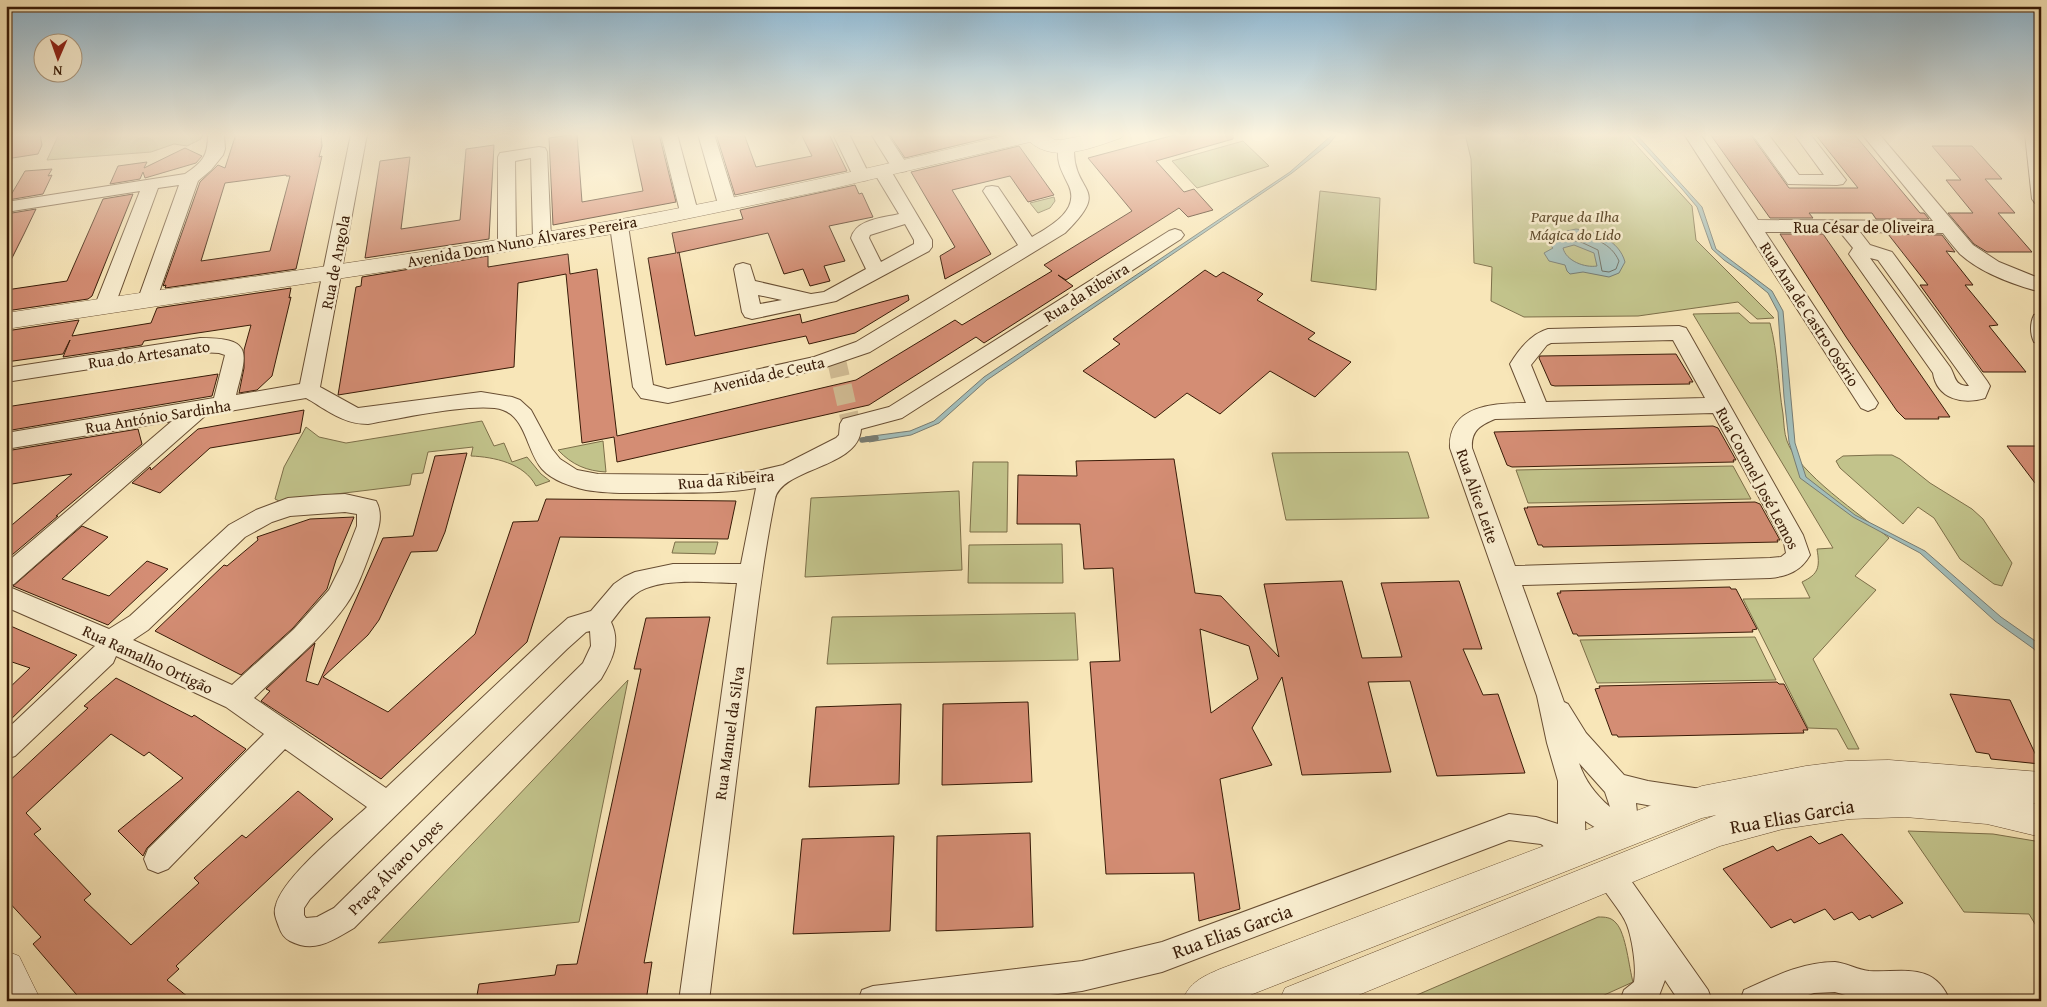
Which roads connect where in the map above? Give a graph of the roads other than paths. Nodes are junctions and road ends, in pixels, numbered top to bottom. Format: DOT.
graph roads {
  1 [pos="171,181"];
  2 [pos="189,181"];
  3 [pos="350,181"];
  4 [pos="506,181"];
  5 [pos="539,181"];
  6 [pos="681,181"];
  7 [pos="719,181"];
  8 [pos="837,181"];
  9 [pos="896,181"];
  10 [pos="1076,181"];
  11 [pos="1723,181"];
  12 [pos="1908,181"];
  13 [pos="2040,181"];
  14 [pos="151,184"];
  15 [pos="992,191"];
  16 [pos="2041,199"];
  17 [pos="726,204"];
  18 [pos="6,207"];
  19 [pos="689,212"];
  20 [pos="910,218"];
  21 [pos="619,226"];
  22 [pos="1752,226"];
  23 [pos="1846,227"];
  24 [pos="1946,227"];
  25 [pos="1175,235"];
  26 [pos="542,239"];
  27 [pos="507,245"];
  28 [pos="1029,247"];
  29 [pos="1863,249"];
  30 [pos="333,272"];
  31 [pos="877,272"];
  32 [pos="745,277"];
  33 [pos="2041,286"];
  34 [pos="148,299"];
  35 [pos="105,305"];
  36 [pos="2041,320"];
  37 [pos="6,321"];
  38 [pos="2041,337"];
  39 [pos="6,375"];
  40 [pos="309,390"];
  41 [pos="1868,403"];
  42 [pos="1719,405"];
  43 [pos="223,406"];
  44 [pos="199,409"];
  45 [pos="1539,409"];
  46 [pos="6,441"];
  47 [pos="784,474"];
  48 [pos="751,574"];
  49 [pos="1506,576"];
  50 [pos="6,577"];
  51 [pos="6,596"];
  52 [pos="597,621"];
  53 [pos="109,642"];
  54 [pos="1550,696"];
  55 [pos="235,699"];
  56 [pos="283,733"];
  57 [pos="6,747"];
  58 [pos="1570,777"];
  59 [pos="1616,785"];
  60 [pos="2041,788"];
  61 [pos="1702,802"];
  62 [pos="387,805"];
  63 [pos="2041,821"];
  64 [pos="1625,831"];
  65 [pos="1572,851"];
  66 [pos="158,859"];
  67 [pos="1610,875"];
  68 [pos="1641,920"];
  69 [pos="6,969"];
  70 [pos="1872,993"];
  71 [pos="22,1001"];
  72 [pos="694,1001"];
  73 [pos="874,1001"];
  74 [pos="1201,1001"];
  75 [pos="1298,1001"];
  76 [pos="1635,1001"];
  77 [pos="1697,1001"];
  78 [pos="1755,1001"];
  79 [pos="1935,1001"];
  1 -- 14 [label="street"];
  2 -- 34 [label="street"];
  3 -- 30 [label="street, Rua de Angola"];
  4 -- 27 [label="street"];
  5 -- 26 [label="street"];
  6 -- 19 [label="street"];
  7 -- 17 [label="street"];
  8 -- 17 [label="street, Avenida Dom Nuno Álvares Pereira"];
  9 -- 20 [label="street"];
  10 -- 28 [label="street, Avenida de Ceuta"];
  11 -- 22 [label="street, Rua Ana de Castro Osório"];
  12 -- 24 [label="street"];
  13 -- 16 [label="street"];
  14 -- 18 [label="street"];
  14 -- 35 [label="street"];
  15 -- 28 [label="street"];
  17 -- 19 [label="street, Avenida Dom Nuno Álvares Pereira"];
  19 -- 21 [label="street, Avenida Dom Nuno Álvares Pereira"];
  20 -- 31 [label="street"];
  20 -- 31 [label="street"];
  21 -- 26 [label="street, Avenida Dom Nuno Álvares Pereira"];
  21 -- 28 [label="street, Avenida de Ceuta"];
  22 -- 23 [label="street, Rua César de Oliveira"];
  22 -- 41 [label="street, Rua Ana de Castro Osório"];
  23 -- 24 [label="street, Rua César de Oliveira"];
  23 -- 29 [label="street"];
  24 -- 33 [label="street"];
  25 -- 47 [label="street, Rua da Ribeira"];
  26 -- 27 [label="street, Avenida Dom Nuno Álvares Pereira"];
  27 -- 30 [label="street, Avenida Dom Nuno Álvares Pereira"];
  29 -- 29 [label="street"];
  30 -- 34 [label="street, Avenida Dom Nuno Álvares Pereira"];
  30 -- 40 [label="street, Rua de Angola"];
  31 -- 32 [label="street"];
  34 -- 35 [label="street, Avenida Dom Nuno Álvares Pereira"];
  35 -- 37 [label="street, Avenida Dom Nuno Álvares Pereira"];
  36 -- 38 [label="street"];
  39 -- 43 [label="street, Rua do Artesanato"];
  40 -- 43 [label="street, Rua António Sardinha"];
  40 -- 47 [label="street, Rua da Ribeira"];
  42 -- 45 [label="street, Rua Alice Leite"];
  42 -- 45 [label="street, Rua Coronel José Lemos"];
  42 -- 49 [label="street, Rua Coronel José Lemos"];
  43 -- 44 [label="street, Rua António Sardinha"];
  44 -- 46 [label="street, Rua António Sardinha"];
  44 -- 50 [label="street"];
  45 -- 49 [label="street, Rua Alice Leite"];
  47 -- 48 [label="street, Rua Manuel da Silva"];
  48 -- 52 [label="street"];
  48 -- 72 [label="street, Rua Manuel da Silva"];
  49 -- 54 [label="street, Rua Alice Leite"];
  51 -- 53 [label="street, Rua Ramalho Ortigão"];
  52 -- 62 [label="street, Praça Álvaro Lopes"];
  52 -- 62 [label="street, Praça Álvaro Lopes"];
  53 -- 55 [label="street, Rua Ramalho Ortigão"];
  53 -- 55 [label="street"];
  53 -- 57 [label="street"];
  54 -- 58 [label="street, Rua Alice Leite"];
  54 -- 59 [label="street, Rua Alice Leite"];
  55 -- 56 [label="street, Rua Ramalho Ortigão"];
  56 -- 62 [label="street, Rua Ramalho Ortigão"];
  56 -- 66 [label="street"];
  58 -- 64 [label="street, Rua Alice Leite"];
  58 -- 65 [label="street, Rua Alice Leite"];
  59 -- 61 [label="street"];
  59 -- 64 [label="street, Rua Alice Leite"];
  60 -- 61 [label="street, Rua Elias Garcia"];
  61 -- 64 [label="street, Rua Elias Garcia"];
  63 -- 67 [label="street, Rua Elias Garcia"];
  64 -- 65 [label="street, Rua Elias Garcia"];
  64 -- 67 [label="street"];
  65 -- 73 [label="street, Rua Elias Garcia"];
  65 -- 74 [label="street, Rua Elias Garcia"];
  67 -- 68 [label="street"];
  67 -- 75 [label="street, Rua Elias Garcia"];
  68 -- 76 [label="street"];
  68 -- 77 [label="street"];
  69 -- 71 [label="street"];
  70 -- 78 [label="street"];
  70 -- 79 [label="street"];
}
